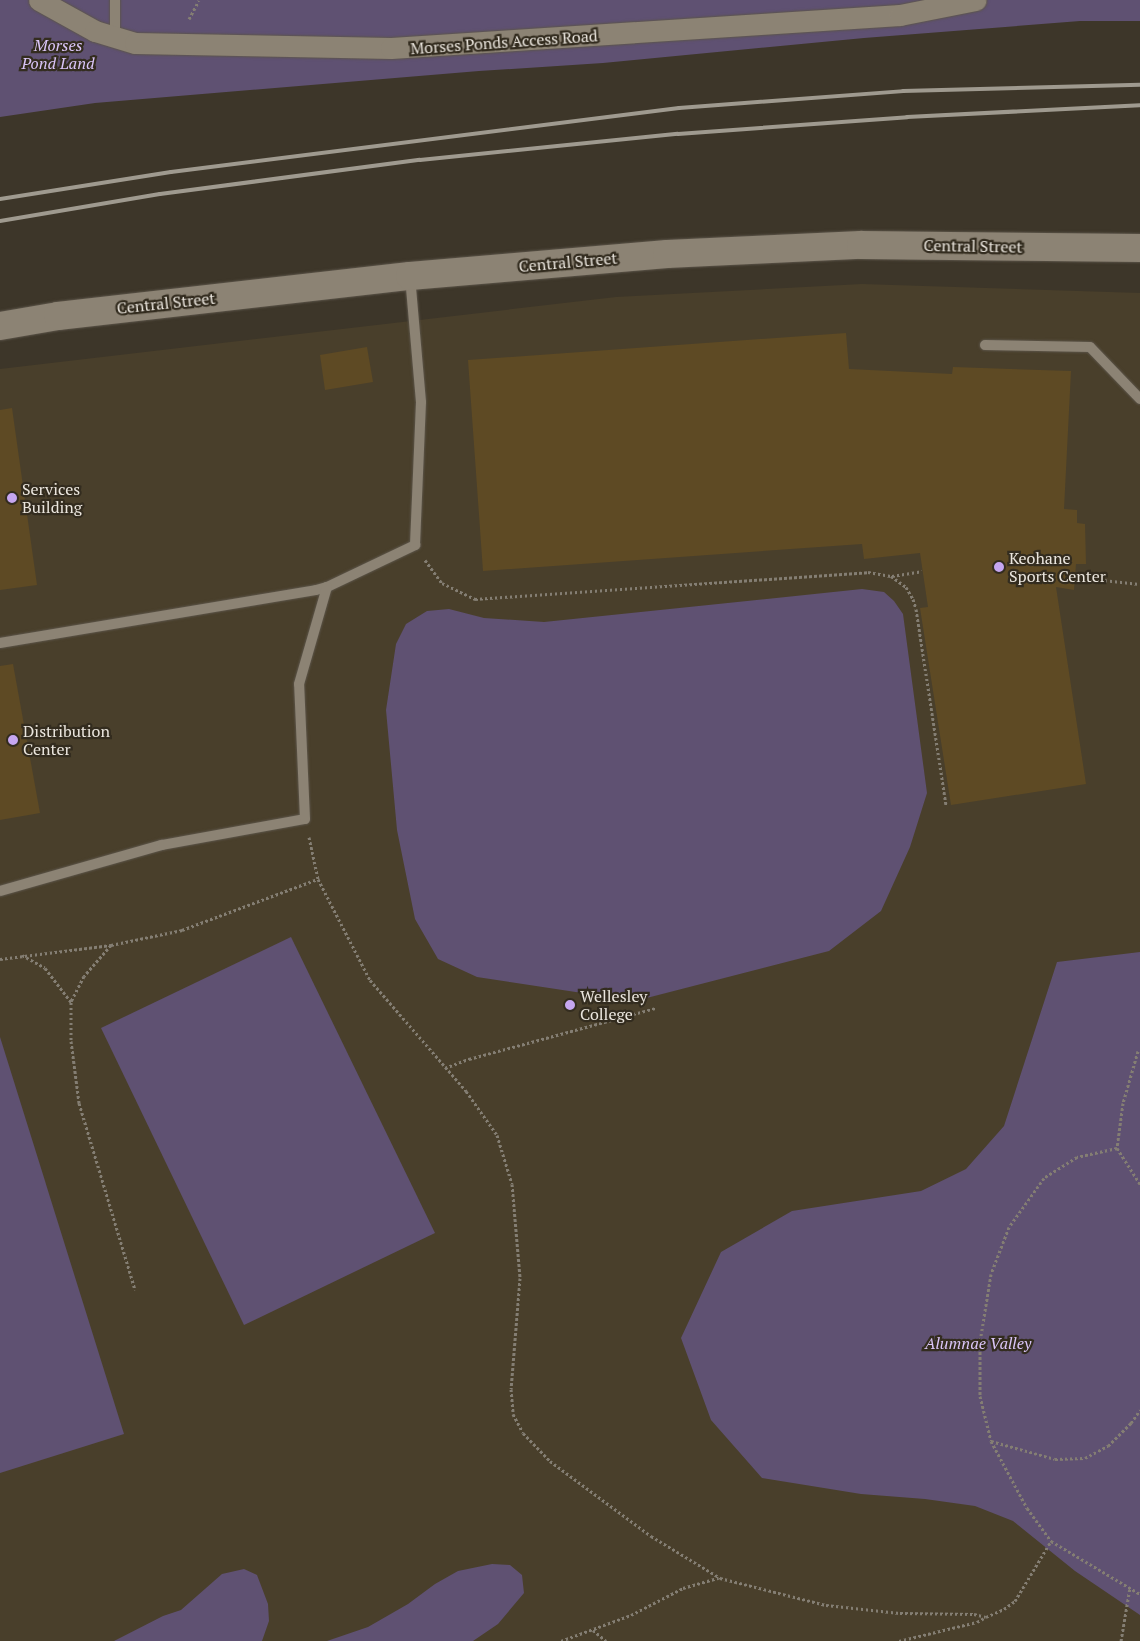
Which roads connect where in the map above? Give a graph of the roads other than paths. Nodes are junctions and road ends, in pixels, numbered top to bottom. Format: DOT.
graph roads {
  1 [pos="39,0"];
  2 [pos="115,0"];
  3 [pos="976,0"];
  4 [pos="116,39"];
  5 [pos="1140,248"];
  6 [pos="410,276"];
  7 [pos="0,326"];
  8 [pos="985,345"];
  9 [pos="1140,399"];
  10 [pos="327,587"];
  11 [pos="0,643"];
  12 [pos="0,891"];
  1 -- 4 [label="street, Morses Ponds Access Road"];
  2 -- 4 [label="lane"];
  3 -- 4 [label="street, Morses Ponds Access Road"];
  5 -- 6 [label="main road, Central Street"];
  6 -- 7 [label="main road, Central Street"];
  6 -- 10 [label="lane"];
  8 -- 9 [label="lane"];
  10 -- 11 [label="lane"];
  10 -- 12 [label="lane"];
}
